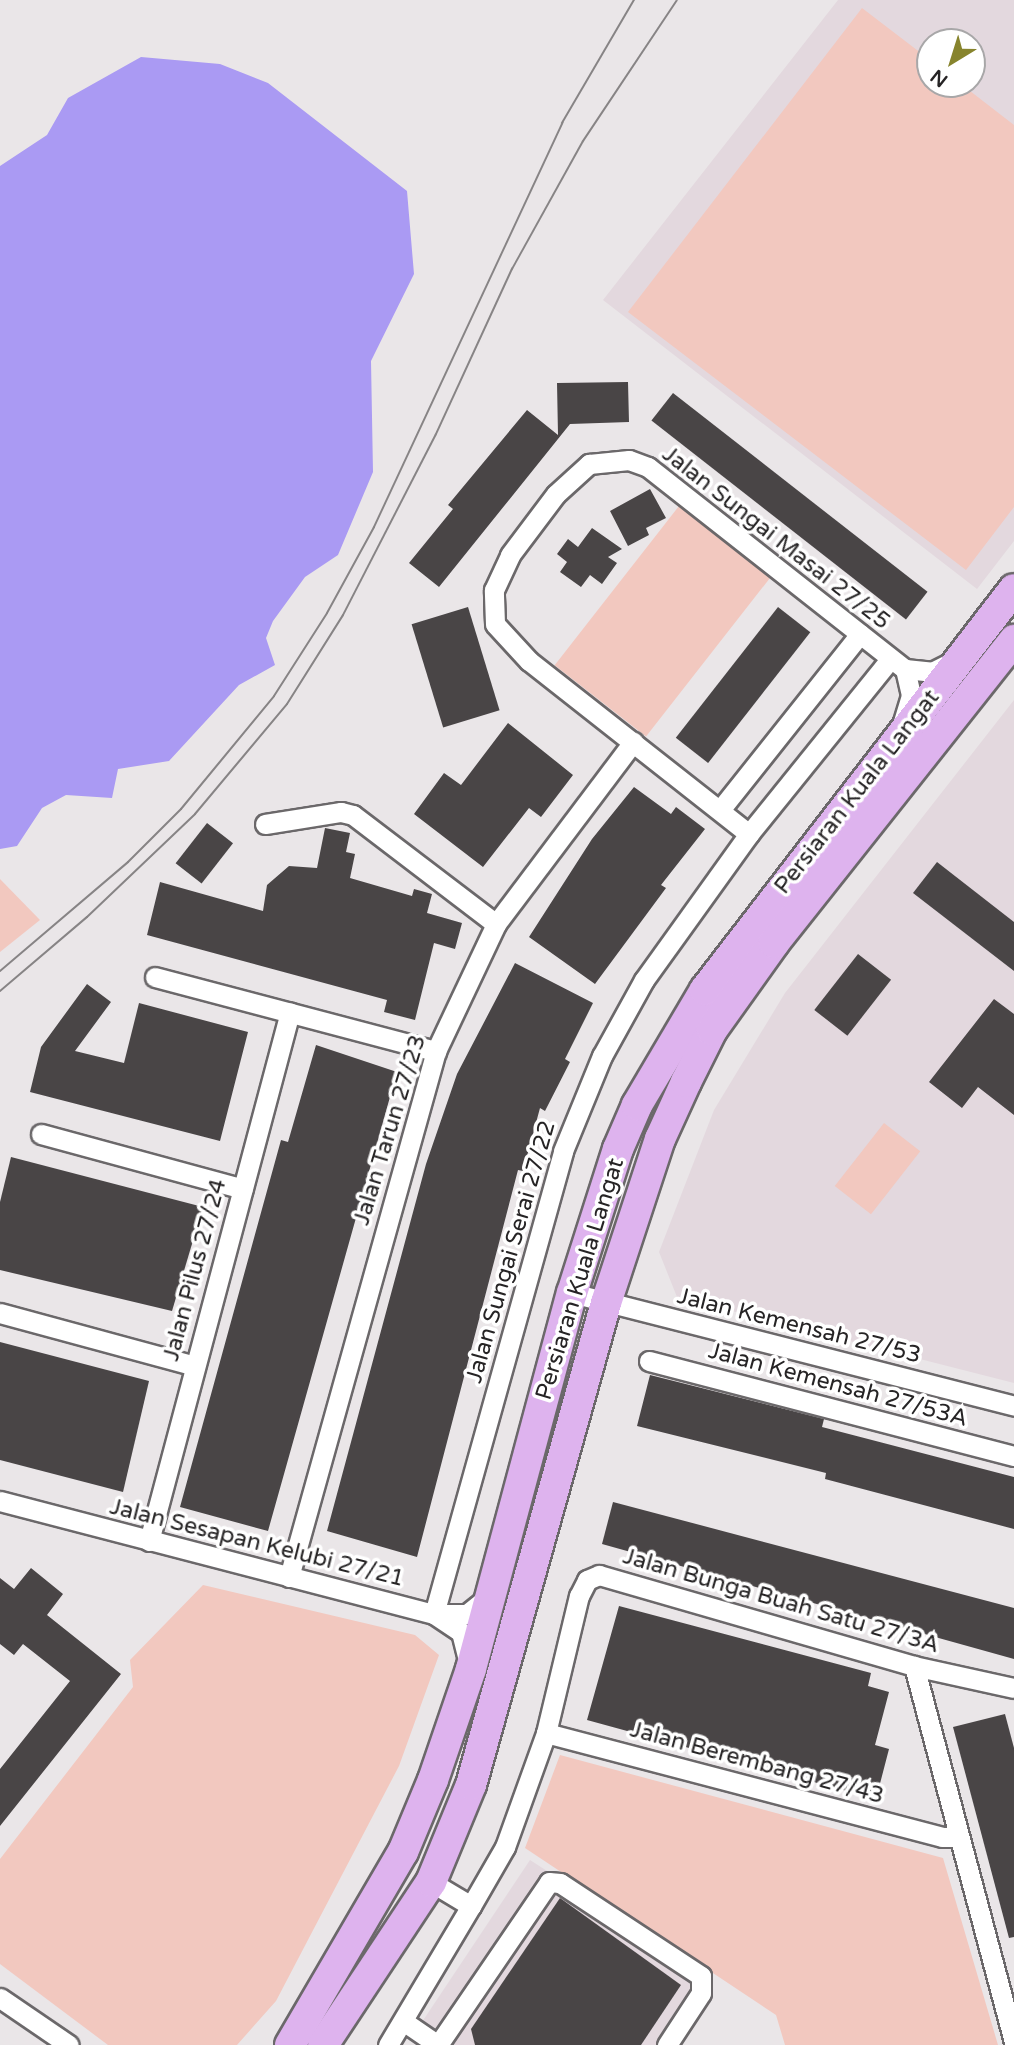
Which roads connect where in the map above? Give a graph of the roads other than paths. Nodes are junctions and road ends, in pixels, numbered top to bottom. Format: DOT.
graph roads {
  1 [pos="1014,589"];
  2 [pos="860,634"];
  3 [pos="1008,653"];
  4 [pos="961,658"];
  5 [pos="898,664"];
  6 [pos="899,737"];
  7 [pos="633,742"];
  8 [pos="720,810"];
  9 [pos="265,824"];
  10 [pos="749,834"];
  11 [pos="496,924"];
  12 [pos="155,977"];
  13 [pos="290,1012"];
  14 [pos="436,1051"];
  15 [pos="41,1134"];
  16 [pos="243,1189"];
  17 [pos="572,1293"];
  18 [pos="606,1303"];
  19 [pos="0,1312"];
  20 [pos="649,1360"];
  21 [pos="195,1366"];
  22 [pos="1014,1406"];
  23 [pos="1014,1456"];
  24 [pos="0,1501"];
  25 [pos="149,1541"];
  26 [pos="289,1577"];
  27 [pos="492,1594"];
  28 [pos="434,1614"];
  29 [pos="914,1666"];
  30 [pos="471,1669"];
  31 [pos="1014,1688"];
  32 [pos="546,1733"];
  33 [pos="956,1836"];
  34 [pos="431,1882"];
  35 [pos="471,1906"];
  36 [pos="0,1997"];
  37 [pos="403,2021"];
  38 [pos="1014,2042"];
  39 [pos="69,2045"];
  40 [pos="290,2045"];
  41 [pos="323,2045"];
  42 [pos="388,2045"];
  43 [pos="438,2045"];
  44 [pos="667,2045"];
  1 -- 4 [label="main road, Persiaran Kuala Langat"];
  2 -- 5 [label="street, Jalan Sungai Masai 27/25"];
  2 -- 7 [label="street, Jalan Sungai Masai 27/25"];
  2 -- 8 [label="street"];
  3 -- 18 [label="main road, Persiaran Kuala Langat"];
  4 -- 5 [label="street"];
  4 -- 6 [label="main road, Persiaran Kuala Langat"];
  5 -- 6 [label="street"];
  5 -- 10 [label="street, Jalan Sungai Serai 27/22"];
  6 -- 17 [label="main road, Persiaran Kuala Langat"];
  7 -- 8 [label="street, Jalan Sungai Masai 27/25"];
  7 -- 11 [label="street, Jalan Tarun 27/23"];
  8 -- 10 [label="street, Jalan Sungai Masai 27/25"];
  9 -- 11 [label="street"];
  10 -- 28 [label="street, Jalan Sungai Serai 27/22"];
  11 -- 14 [label="street, Jalan Tarun 27/23"];
  12 -- 13 [label="street"];
  13 -- 14 [label="street"];
  13 -- 16 [label="street, Jalan Pilus 27/24"];
  14 -- 26 [label="street, Jalan Tarun 27/23"];
  15 -- 16 [label="street"];
  16 -- 21 [label="street, Jalan Pilus 27/24"];
  17 -- 18 [label="street, Jalan Kemensah 27/53"];
  17 -- 27 [label="main road, Persiaran Kuala Langat"];
  18 -- 22 [label="street, Jalan Kemensah 27/53"];
  18 -- 34 [label="main road, Persiaran Kuala Langat"];
  19 -- 21 [label="street"];
  20 -- 23 [label="street, Jalan Kemensah 27/53A"];
  21 -- 25 [label="street, Jalan Pilus 27/24"];
  24 -- 25 [label="street, Jalan Sesapan Kelubi 27/21"];
  25 -- 26 [label="street, Jalan Sesapan Kelubi 27/21"];
  26 -- 28 [label="street, Jalan Sesapan Kelubi 27/21"];
  27 -- 28 [label="street"];
  27 -- 30 [label="main road, Persiaran Kuala Langat"];
  28 -- 30 [label="street, Jalan Sesapan Kelubi 27/21"];
  29 -- 31 [label="street, Jalan Bunga Buah Satu 27/3A"];
  29 -- 32 [label="street, Jalan Bunga Buah Satu 27/3A"];
  29 -- 33 [label="street"];
  30 -- 40 [label="main road, Persiaran Kuala Langat"];
  32 -- 33 [label="street, Jalan Berembang 27/43"];
  32 -- 35 [label="street, Jalan Bunga Buah Satu 27/3A"];
  33 -- 38 [label="street"];
  34 -- 35 [label="street"];
  34 -- 41 [label="main road, Persiaran Kuala Langat"];
  35 -- 37 [label="street, Jalan Bunga Buah Satu 27/3A"];
  36 -- 39 [label="street"];
  37 -- 42 [label="street, Jalan Bunga Buah Satu 27/3A"];
  37 -- 43 [label="street"];
  43 -- 44 [label="street"];
}
